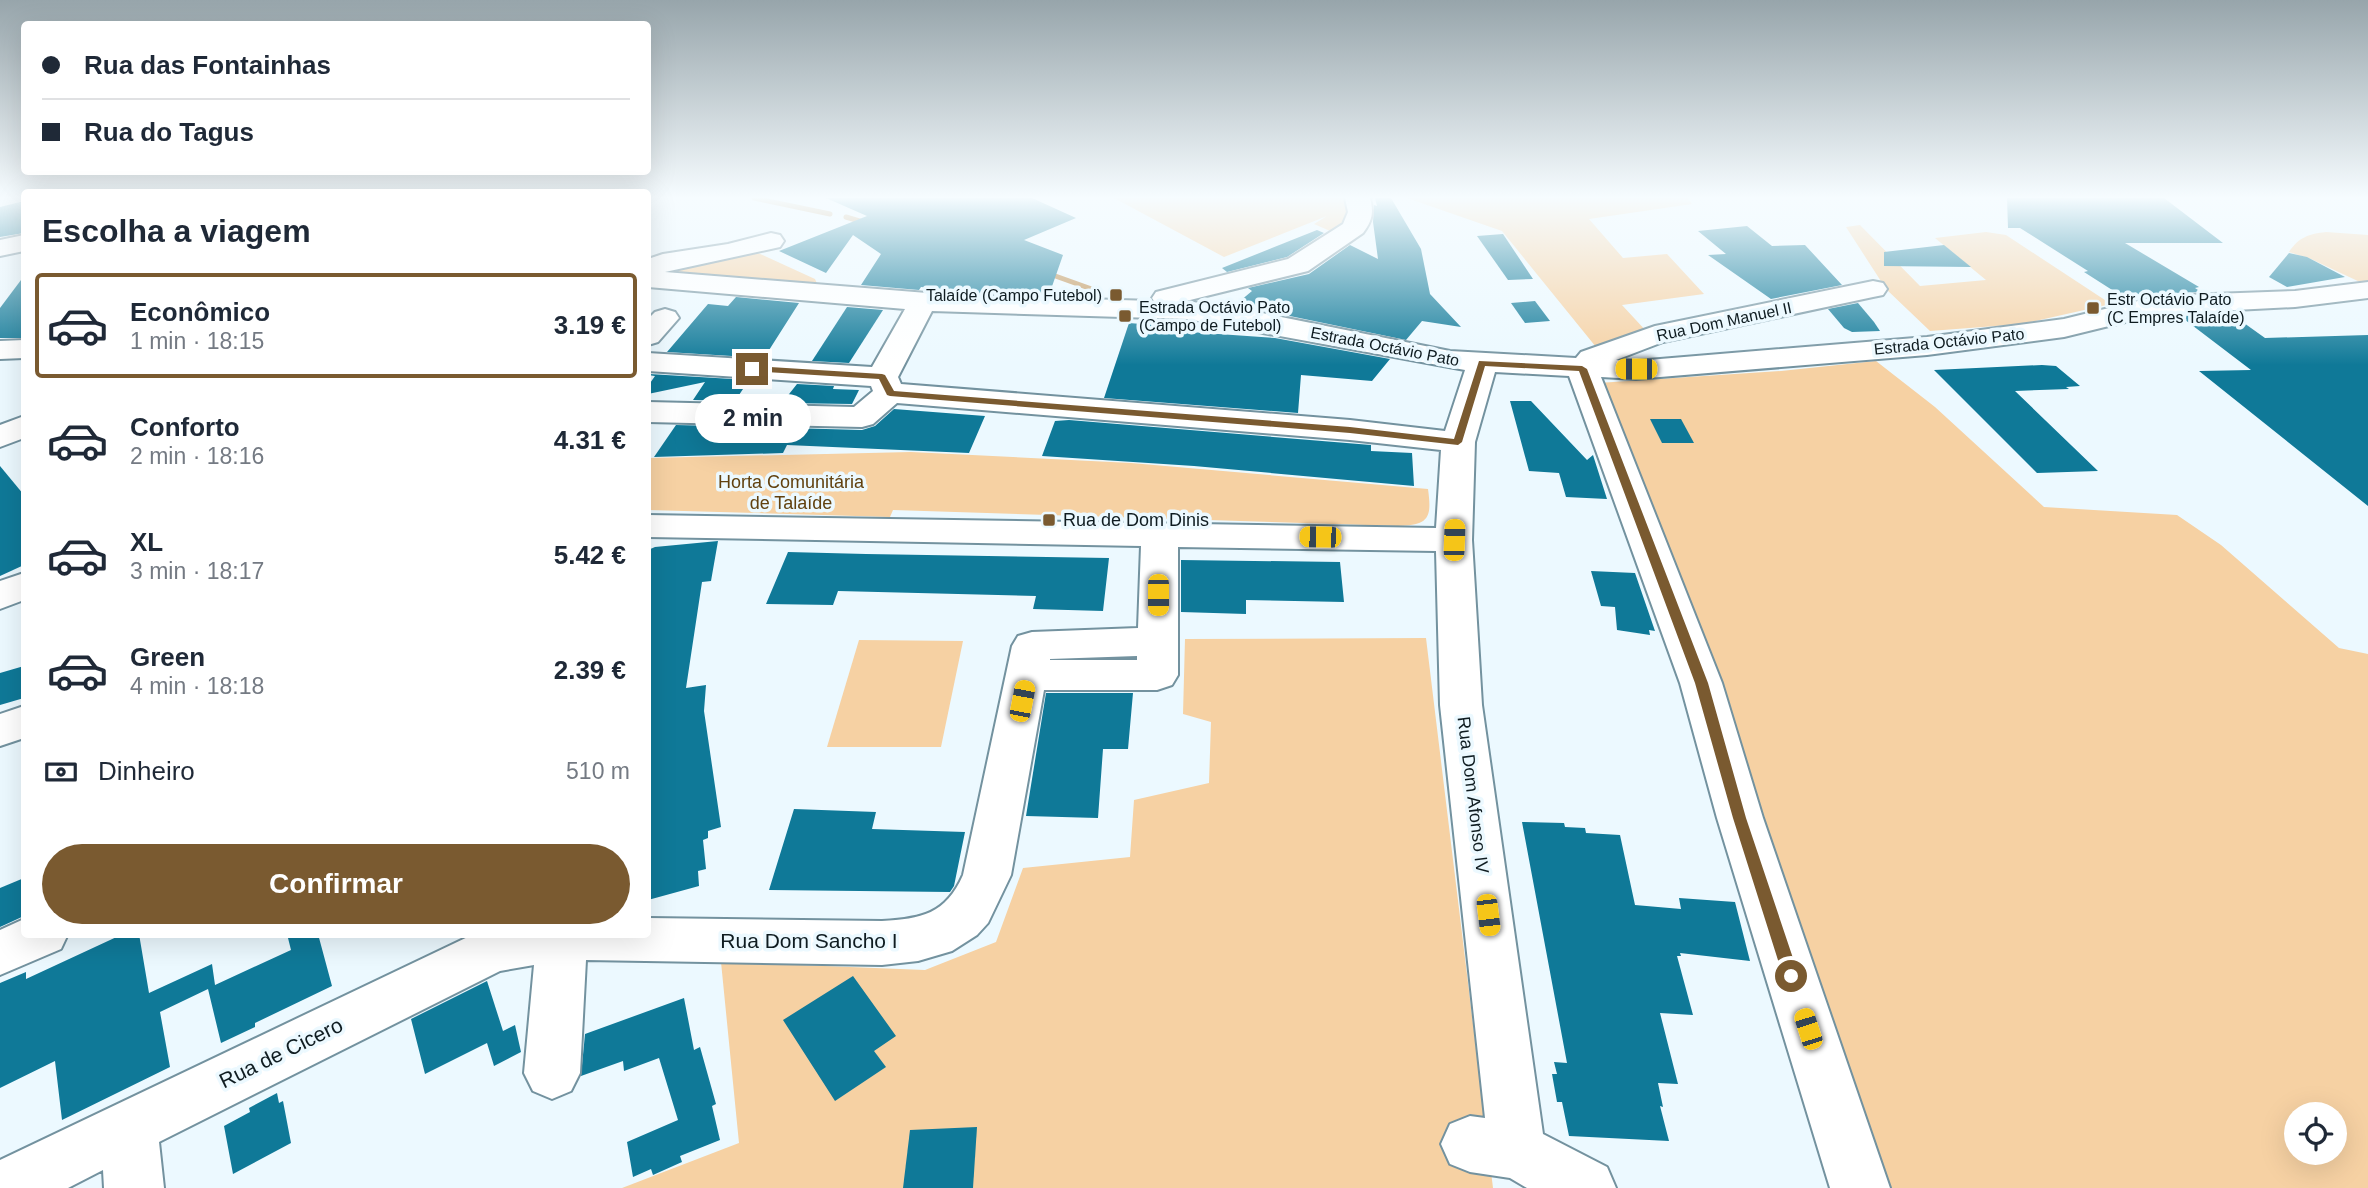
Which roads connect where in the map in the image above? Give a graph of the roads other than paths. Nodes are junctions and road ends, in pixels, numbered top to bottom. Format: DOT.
graph roads {
  1 [pos="719,253"];
  2 [pos="1315,253"];
  3 [pos="651,276"];
  4 [pos="651,279"];
  5 [pos="1873,289"];
  6 [pos="2368,290"];
  7 [pos="923,302"];
  8 [pos="1152,308"];
  9 [pos="21,349"];
  10 [pos="0,350"];
  11 [pos="651,362"];
  12 [pos="1482,363"];
  13 [pos="1582,369"];
  14 [pos="886,385"];
  15 [pos="0,410"];
  16 [pos="651,412"];
  17 [pos="21,414"];
  18 [pos="21,428"];
  19 [pos="0,438"];
  20 [pos="1458,442"];
  21 [pos="651,526"];
  22 [pos="1160,535"];
  23 [pos="1454,540"];
  24 [pos="21,586"];
  25 [pos="0,596"];
  26 [pos="21,723"];
  27 [pos="0,730"];
  28 [pos="34,938"];
  29 [pos="552,938"];
  30 [pos="562,938"];
  31 [pos="651,938"];
  32 [pos="0,953"];
  33 [pos="552,1073"];
  34 [pos="129,1127"];
  35 [pos="6,1188"];
  36 [pos="134,1188"];
  37 [pos="1586,1188"];
  38 [pos="1860,1188"];
  1 -- 3 [label="street"];
  2 -- 8 [label="street"];
  4 -- 7 [label="street, Estrada Octávio Pato"];
  5 -- 13 [label="street, Rua Dom Manuel II"];
  6 -- 13 [label="street, Estrada Octávio Pato"];
  7 -- 8 [label="street, Estrada Octávio Pato"];
  7 -- 14 [label="street"];
  8 -- 12 [label="street, Estrada Octávio Pato"];
  9 -- 10 [label="street"];
  11 -- 14 [label="street"];
  12 -- 13 [label="street, Estrada Octávio Pato"];
  12 -- 20 [label="street, Rua Dom Afonso IV"];
  13 -- 38 [label="street"];
  14 -- 16 [label="street"];
  14 -- 20 [label="street"];
  15 -- 17 [label="street"];
  18 -- 19 [label="street"];
  20 -- 23 [label="street, Rua Dom Afonso IV"];
  21 -- 22 [label="street"];
  22 -- 23 [label="street"];
  22 -- 31 [label="street, Rua Dom Sancho I"];
  23 -- 37 [label="street, Rua Dom Afonso IV"];
  24 -- 25 [label="street"];
  26 -- 27 [label="street"];
  28 -- 32 [label="street"];
  29 -- 34 [label="street, Rua de Cicero"];
  30 -- 33 [label="street"];
  34 -- 35 [label="street, Rua de Cicero"];
  34 -- 36 [label="street"];
}
